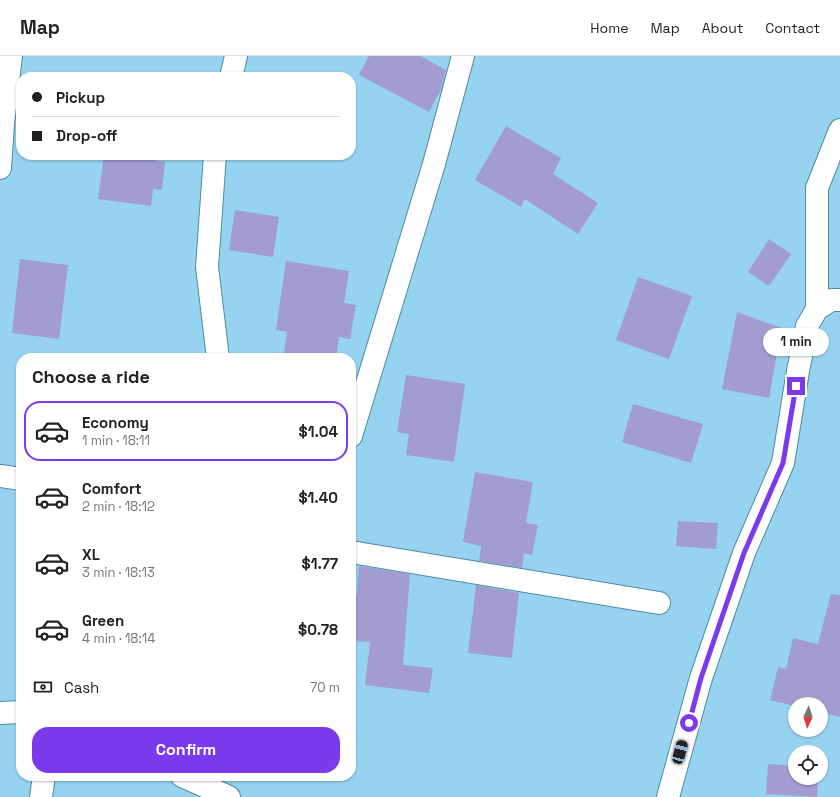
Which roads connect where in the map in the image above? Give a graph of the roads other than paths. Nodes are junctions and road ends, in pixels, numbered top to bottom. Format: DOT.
graph roads {
  1 [pos="11,56"];
  2 [pos="236,56"];
  3 [pos="463,56"];
  4 [pos="232,72"];
  5 [pos="840,130"];
  6 [pos="215,160"];
  7 [pos="0,168"];
  8 [pos="840,300"];
  9 [pos="817,309"];
  10 [pos="217,353"];
  11 [pos="356,420"];
  12 [pos="0,476"];
  13 [pos="16,478"];
  14 [pos="356,553"];
  15 [pos="659,603"];
  16 [pos="16,712"];
  17 [pos="0,713"];
  18 [pos="43,781"];
  19 [pos="193,781"];
  20 [pos="41,797"];
  21 [pos="229,797"];
  22 [pos="668,797"];
  1 -- 7 [label="street"];
  2 -- 4 [label="street"];
  3 -- 11 [label="street"];
  5 -- 9 [label="street"];
  6 -- 10 [label="street"];
  8 -- 9 [label="street"];
  9 -- 22 [label="street"];
  12 -- 13 [label="street"];
  14 -- 15 [label="street"];
  16 -- 17 [label="street"];
  18 -- 20 [label="street"];
  19 -- 21 [label="street"];
}
